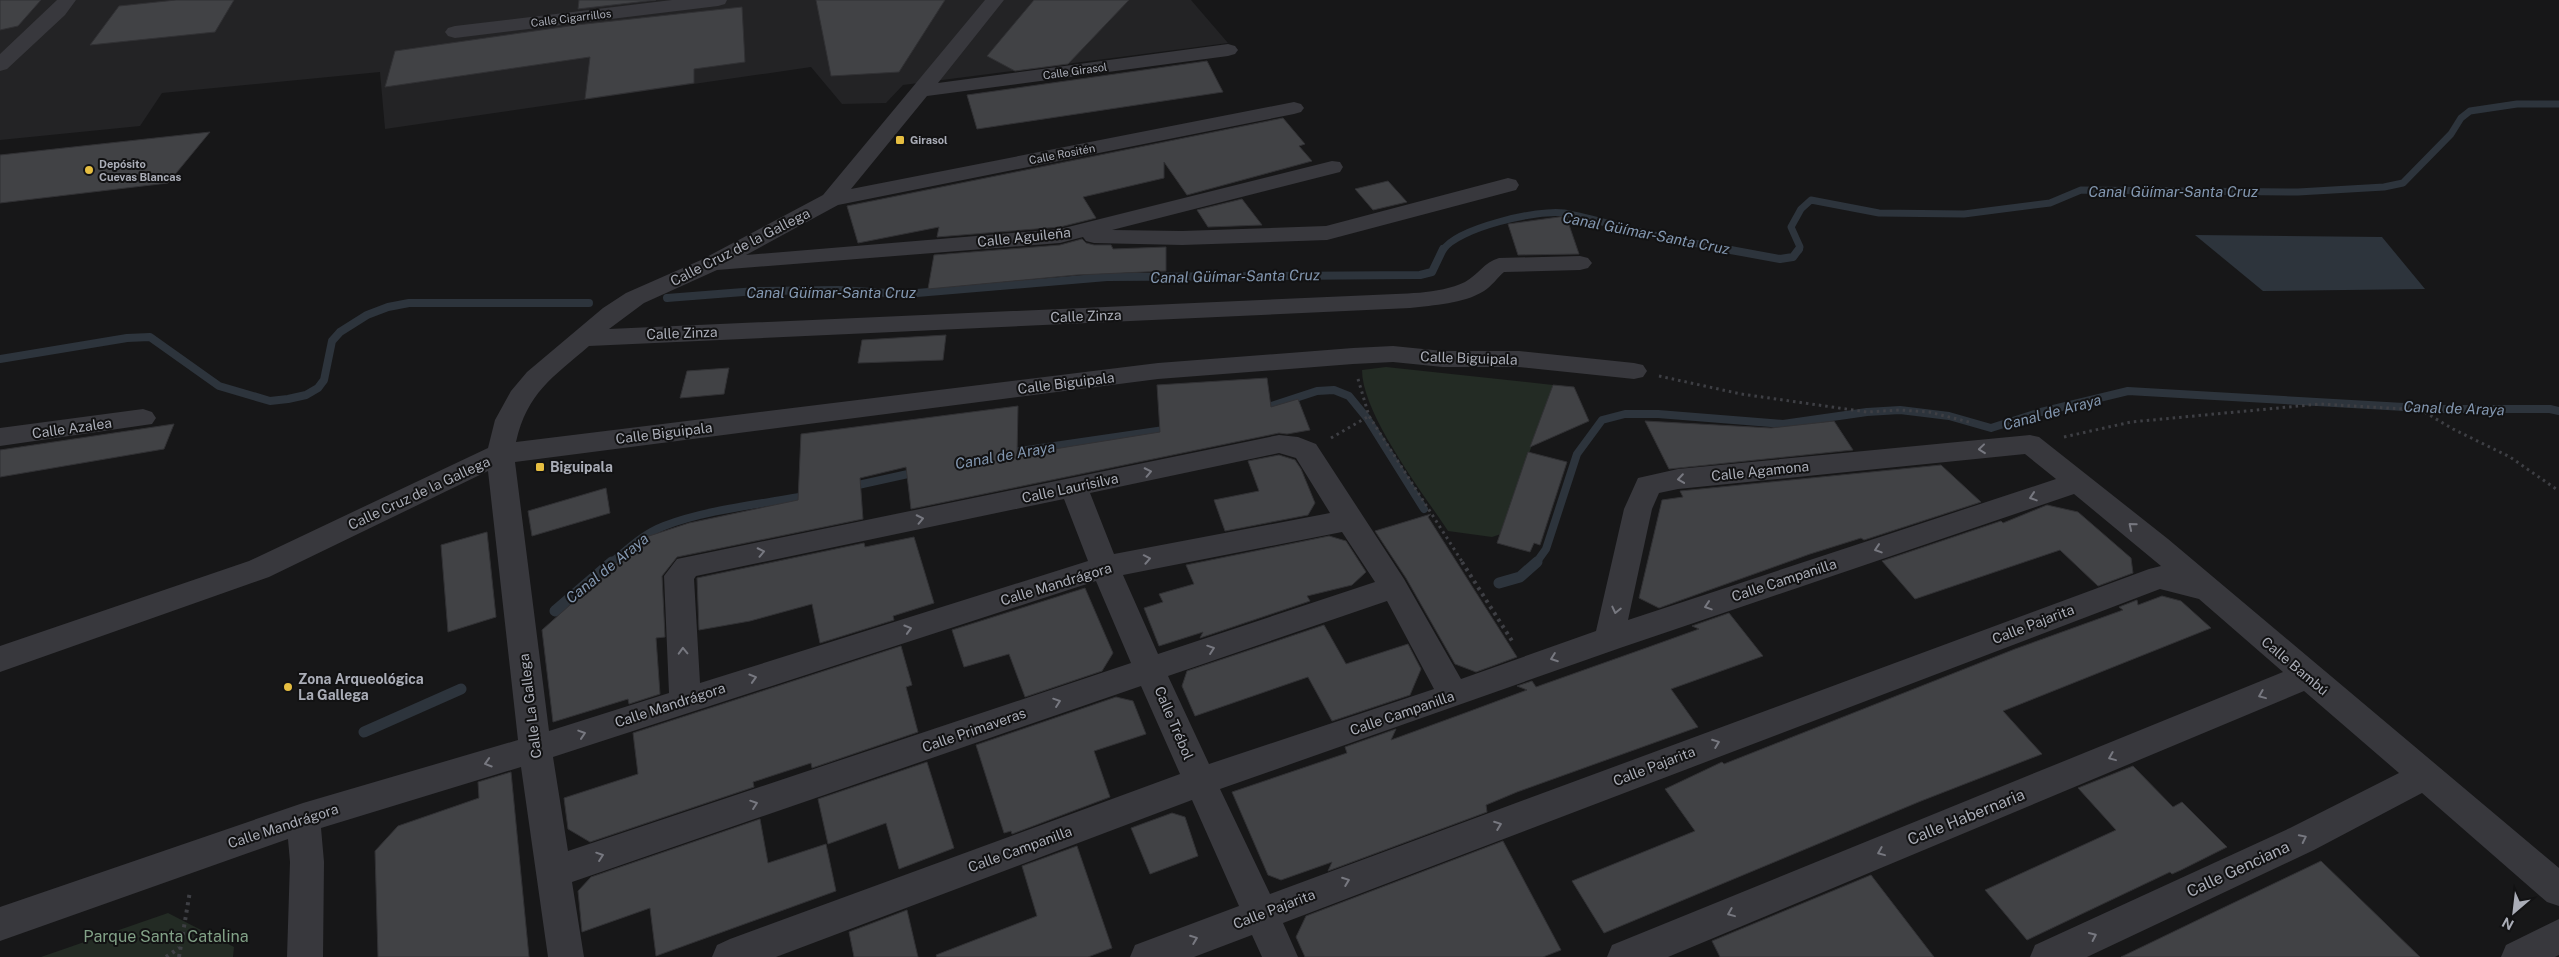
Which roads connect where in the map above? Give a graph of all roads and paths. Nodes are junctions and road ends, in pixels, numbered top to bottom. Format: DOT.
graph roads {
  1 [pos="66,0"];
  2 [pos="718,0"];
  3 [pos="995,0"];
  4 [pos="455,32"];
  5 [pos="1228,50"];
  6 [pos="0,65"];
  7 [pos="922,91"];
  8 [pos="1294,108"];
  9 [pos="1332,167"];
  10 [pos="1508,185"];
  11 [pos="830,200"];
  12 [pos="1060,236"];
  13 [pos="1580,262"];
  14 [pos="709,265"];
  15 [pos="582,338"];
  16 [pos="1353,356"];
  17 [pos="1634,370"];
  18 [pos="1369,416"];
  19 [pos="143,418"];
  20 [pos="1974,424"];
  21 [pos="0,437"];
  22 [pos="2030,444"];
  23 [pos="1306,451"];
  24 [pos="500,454"];
  25 [pos="2079,482"];
  26 [pos="1074,488"];
  27 [pos="2559,491"];
  28 [pos="1349,520"];
  29 [pos="2158,562"];
  30 [pos="1105,568"];
  31 [pos="1394,587"];
  32 [pos="1609,638"];
  33 [pos="0,659"];
  34 [pos="1529,667"];
  35 [pos="1151,670"];
  36 [pos="2308,676"];
  37 [pos="1454,695"];
  38 [pos="685,700"];
  39 [pos="535,749"];
  40 [pos="2424,776"];
  41 [pos="1199,782"];
  42 [pos="303,818"];
  43 [pos="194,856"];
  44 [pos="554,872"];
  45 [pos="2559,890"];
  46 [pos="1260,913"];
  47 [pos="0,924"];
  48 [pos="2559,936"];
  49 [pos="180,948"];
  50 [pos="166,957"];
  51 [pos="179,957"];
  52 [pos="305,957"];
  53 [pos="566,957"];
  54 [pos="730,957"];
  55 [pos="1148,957"];
  56 [pos="1280,957"];
  57 [pos="1625,957"];
  58 [pos="2048,957"];
  59 [pos="2519,957"];
  1 -- 6 [label="street"];
  2 -- 4 [label="street, Calle Cigarrillos"];
  3 -- 7 [label="street, Calle Cruz de la Gallega"];
  5 -- 7 [label="street, Calle Girasol"];
  7 -- 11 [label="street, Calle Cruz de la Gallega"];
  8 -- 11 [label="street, Calle Rositén"];
  9 -- 12 [label="street, Calle Aguileña"];
  10 -- 12 [label="street"];
  11 -- 14 [label="street, Calle Cruz de la Gallega"];
  12 -- 14 [label="street, Calle Aguileña"];
  13 -- 15 [label="street, Calle Zinza"];
  14 -- 15 [label="street, Calle Cruz de la Gallega"];
  15 -- 24 [label="street, Calle Cruz de la Gallega"];
  16 -- 17 [label="street, Calle Biguipala"];
  16 -- 18 [label="path"];
  16 -- 24 [label="street, Calle Biguipala"];
  17 -- 20 [label="path"];
  18 -- 23 [label="path"];
  18 -- 34 [label="path"];
  19 -- 21 [label="street, Calle Azalea"];
  22 -- 25 [label="street"];
  22 -- 27 [label="path"];
  22 -- 32 [label="street, Calle Agamona, one-way"];
  26 -- 23 [label="street, Calle Laurisilva, one-way"];
  23 -- 28 [label="street"];
  24 -- 33 [label="street, Calle Cruz de la Gallega"];
  24 -- 39 [label="street, Calle La Gallega"];
  29 -- 25 [label="street, one-way"];
  25 -- 32 [label="street, Calle Campanilla, one-way"];
  26 -- 30 [label="street, Calle Trébol"];
  38 -- 26 [label="street, Calle Laurisilva, one-way"];
  30 -- 28 [label="street, Calle Mandrágora, one-way"];
  28 -- 31 [label="street"];
  29 -- 36 [label="street, Calle Bambú"];
  46 -- 29 [label="street, Calle Pajarita, one-way"];
  30 -- 35 [label="street, Calle Trébol"];
  38 -- 30 [label="street, Calle Mandrágora, one-way"];
  35 -- 31 [label="street, Calle Primaveras, one-way"];
  31 -- 37 [label="street"];
  32 -- 34 [label="street, Calle Campanilla, one-way"];
  34 -- 37 [label="street, Calle Campanilla"];
  35 -- 41 [label="street, Calle Trébol"];
  44 -- 35 [label="street, Calle Primaveras, one-way"];
  36 -- 40 [label="street, Calle Bambú"];
  36 -- 57 [label="street, Calle Habernaria, one-way"];
  37 -- 41 [label="street, Calle Campanilla"];
  39 -- 38 [label="street, Calle Mandrágora, one-way"];
  39 -- 42 [label="street, Calle Mandrágora, one-way"];
  39 -- 44 [label="street, Calle La Gallega"];
  40 -- 45 [label="street, Calle Bambú"];
  58 -- 40 [label="street, Calle Genciana, one-way"];
  41 -- 46 [label="street, Calle Trébol"];
  41 -- 54 [label="street, Calle Campanilla"];
  42 -- 43 [label="street, Calle Mandrágora"];
  42 -- 52 [label="street"];
  43 -- 47 [label="street, Calle Mandrágora"];
  43 -- 49 [label="path"];
  44 -- 53 [label="street, Calle La Gallega"];
  55 -- 46 [label="street, Calle Pajarita, one-way"];
  46 -- 56 [label="street, Calle Trébol"];
  48 -- 59 [label="street"];
  49 -- 50 [label="path"];
  49 -- 51 [label="path"];
}
